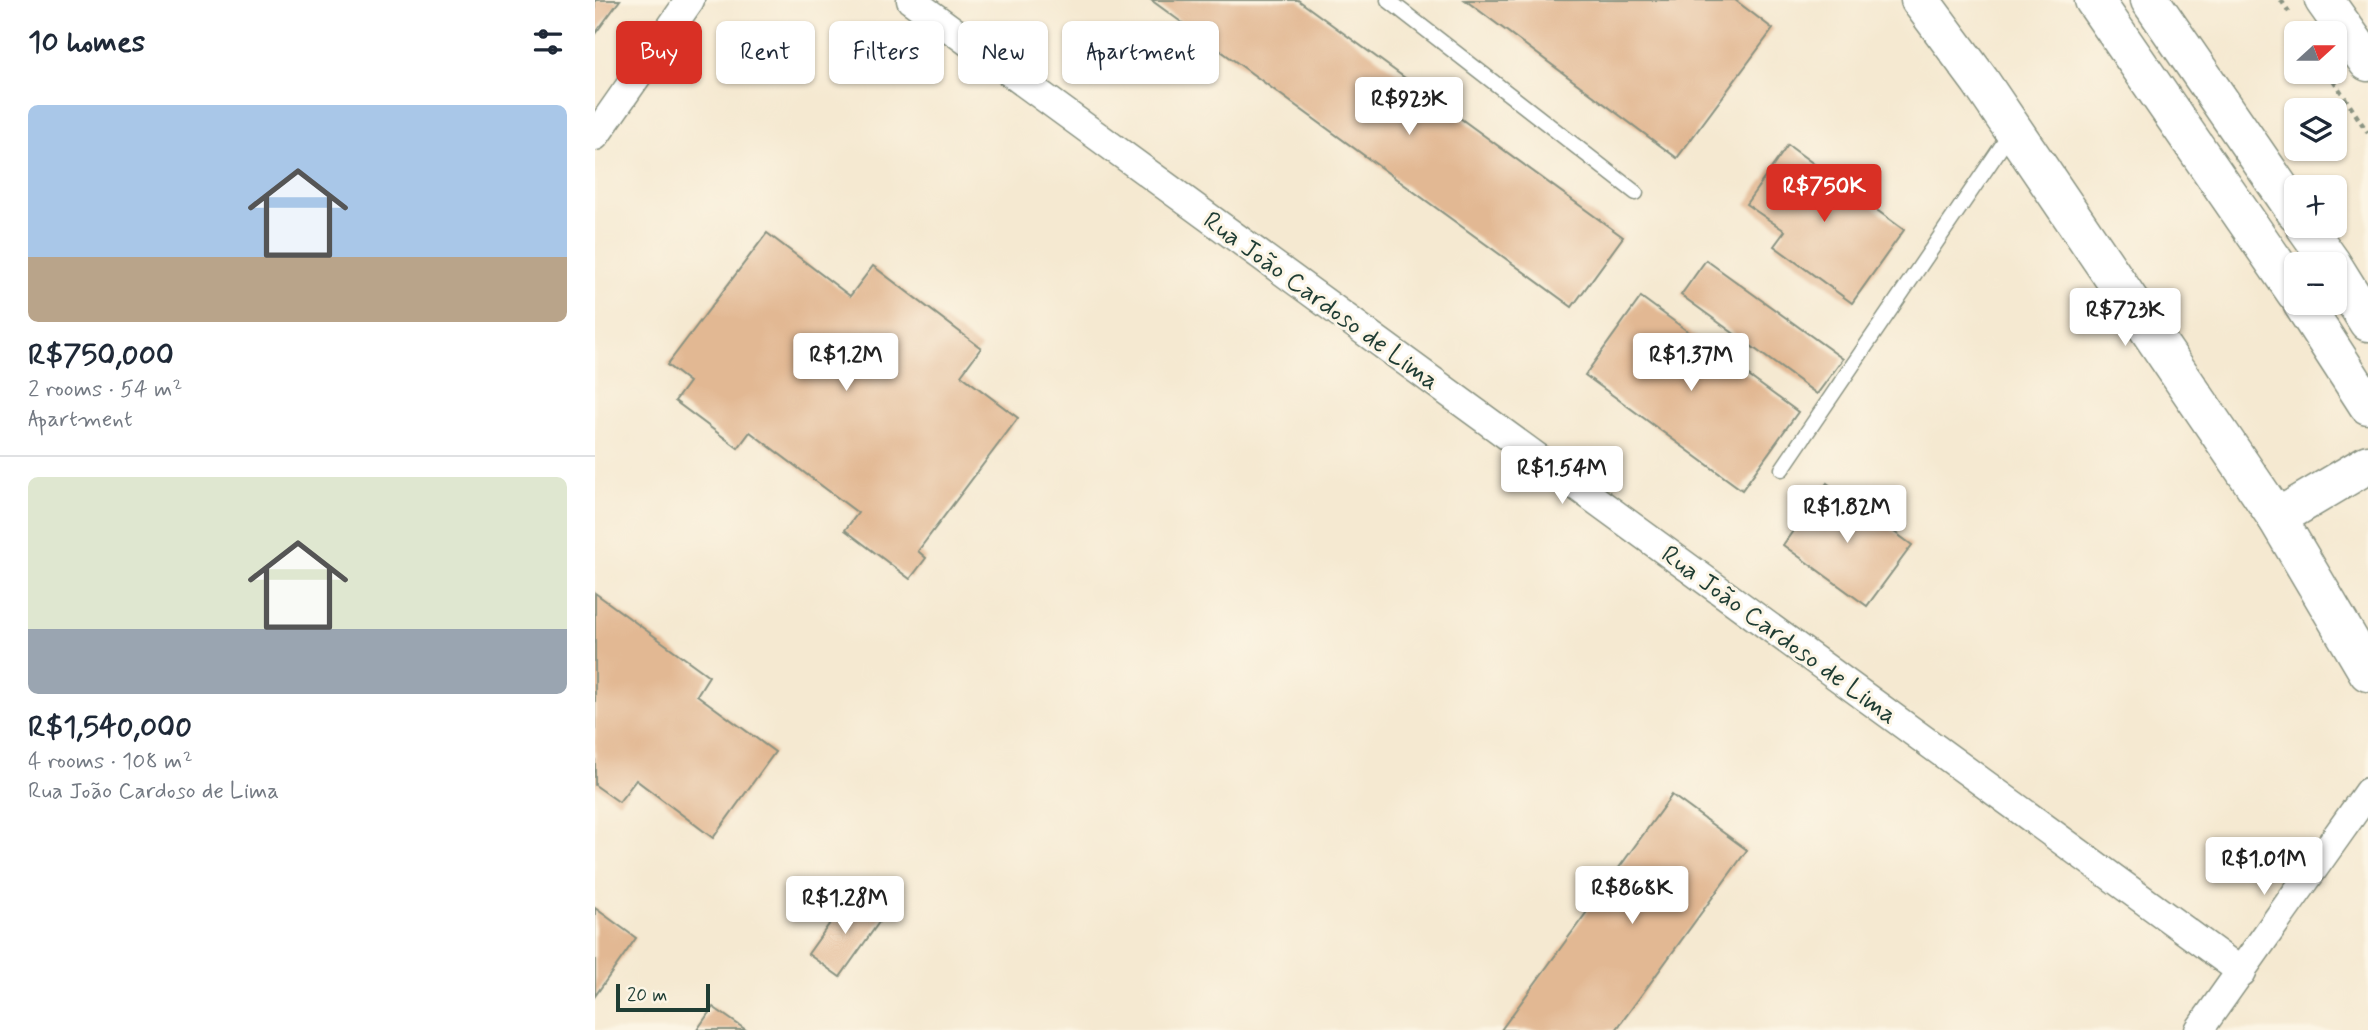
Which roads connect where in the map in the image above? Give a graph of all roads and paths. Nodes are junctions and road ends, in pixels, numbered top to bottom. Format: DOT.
graph roads {
  1 [pos="690,0"];
  2 [pos="911,0"];
  3 [pos="1388,0"];
  4 [pos="1920,0"];
  5 [pos="2094,0"];
  6 [pos="2150,0"];
  7 [pos="2324,0"];
  8 [pos="2368,62"];
  9 [pos="2336,84"];
  10 [pos="2012,130"];
  11 [pos="2368,134"];
  12 [pos="595,136"];
  13 [pos="1636,193"];
  14 [pos="2284,195"];
  15 [pos="2284,276"];
  16 [pos="2347,289"];
  17 [pos="2310,315"];
  18 [pos="2368,323"];
  19 [pos="2367,404"];
  20 [pos="2368,464"];
  21 [pos="1782,469"];
  22 [pos="2277,519"];
  23 [pos="2368,672"];
  24 [pos="2368,792"];
  25 [pos="2242,972"];
  26 [pos="2199,1030"];
  1 -- 12 [label="street"];
  2 -- 25 [label="street, Rua João Cardoso de Lima"];
  3 -- 13 [label="lane"];
  4 -- 10 [label="main road"];
  5 -- 15 [label="main road"];
  6 -- 14 [label="main road"];
  7 -- 8 [label="main road"];
  9 -- 11 [label="path"];
  10 -- 21 [label="lane"];
  10 -- 22 [label="main road"];
  16 -- 18 [label="main road"];
  17 -- 19 [label="main road"];
  20 -- 22 [label="main road"];
  22 -- 23 [label="main road"];
  24 -- 25 [label="street"];
  25 -- 26 [label="street"];
}
